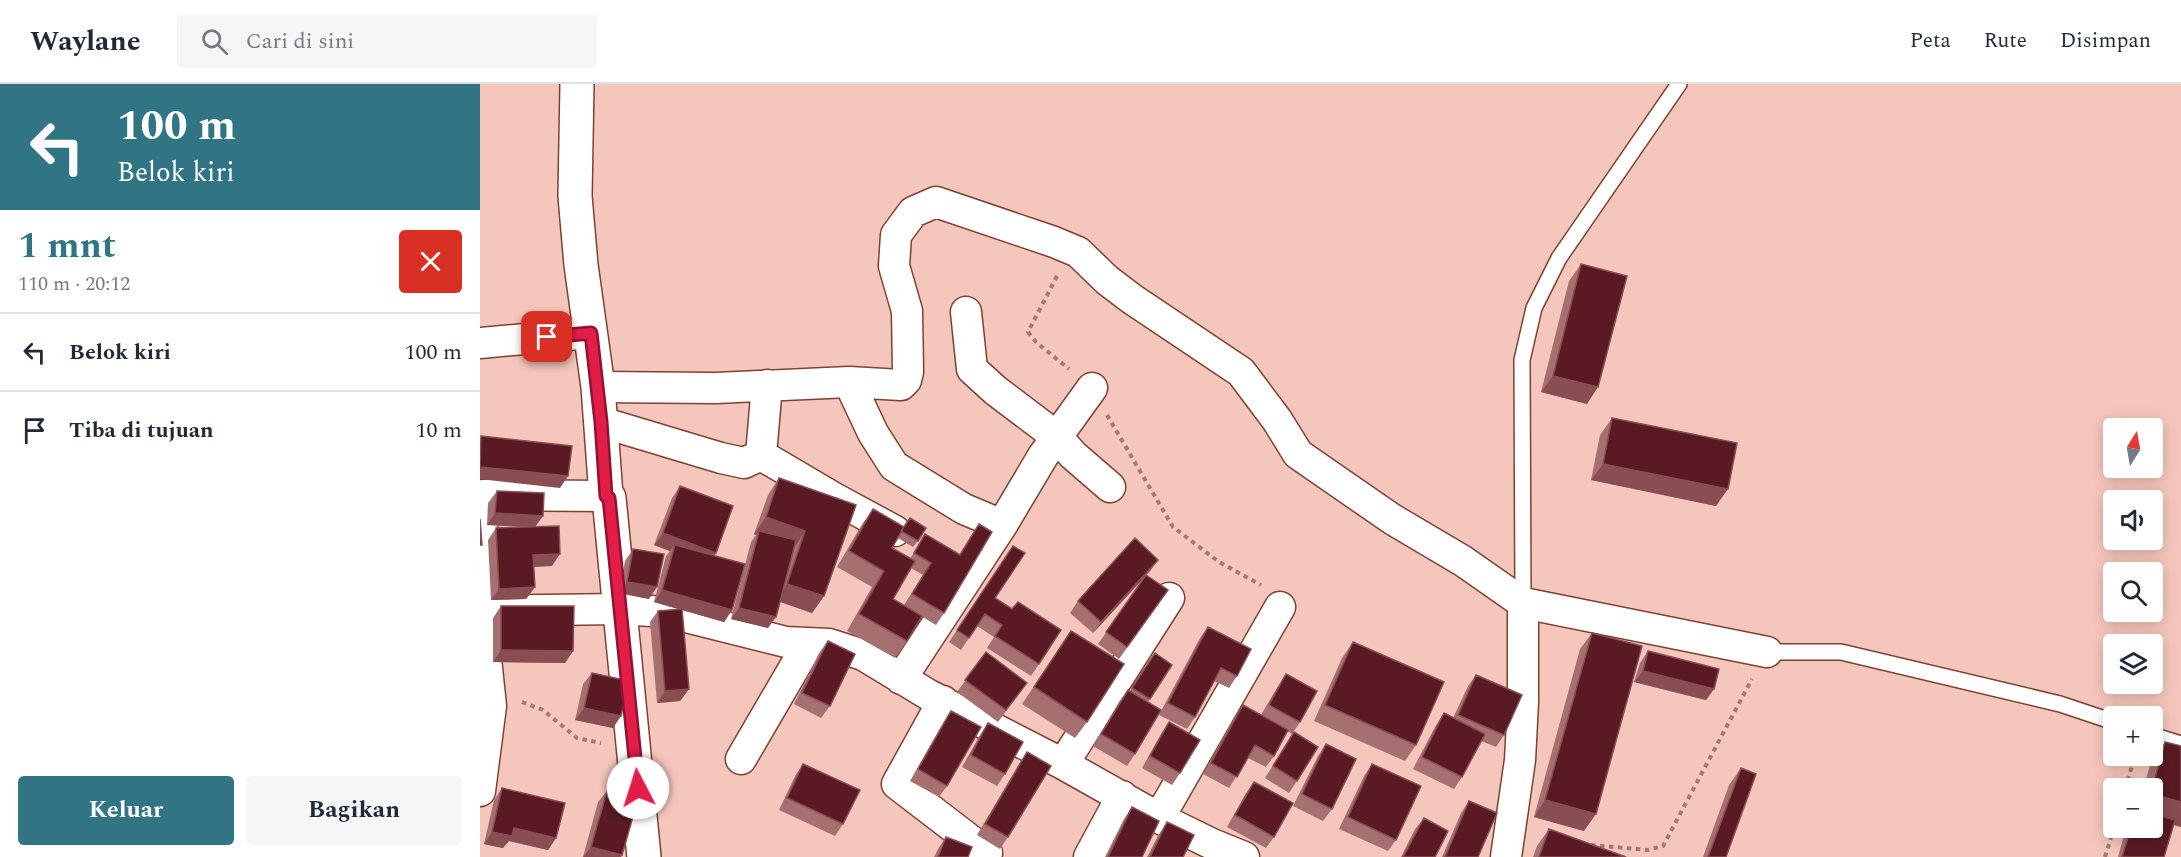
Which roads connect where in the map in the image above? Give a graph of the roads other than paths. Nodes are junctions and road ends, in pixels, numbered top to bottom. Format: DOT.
graph roads {
  1 [pos="577,84"];
  2 [pos="1679,84"];
  3 [pos="966,312"];
  4 [pos="591,333"];
  5 [pos="480,343"];
  6 [pos="849,382"];
  7 [pos="766,385"];
  8 [pos="598,387"];
  9 [pos="1092,388"];
  10 [pos="601,422"];
  11 [pos="1057,437"];
  12 [pos="761,455"];
  13 [pos="1110,487"];
  14 [pos="606,496"];
  15 [pos="1002,525"];
  16 [pos="895,531"];
  17 [pos="1169,598"];
  18 [pos="1523,603"];
  19 [pos="1280,607"];
  20 [pos="620,609"];
  21 [pos="481,611"];
  22 [pos="808,644"];
  23 [pos="1767,652"];
  24 [pos="901,679"];
  25 [pos="943,701"];
  26 [pos="2103,718"];
  27 [pos="2163,738"];
  28 [pos="2181,744"];
  29 [pos="741,759"];
  30 [pos="1063,764"];
  31 [pos="480,791"];
  32 [pos="1122,796"];
  33 [pos="1159,818"];
  34 [pos="1209,850"];
  35 [pos="645,857"];
  36 [pos="986,857"];
  37 [pos="1089,857"];
  38 [pos="1244,857"];
  39 [pos="1506,857"];
  1 -- 4 [label="street"];
  2 -- 18 [label="lane"];
  3 -- 11 [label="street"];
  4 -- 5 [label="street"];
  4 -- 8 [label="street"];
  6 -- 7 [label="street"];
  6 -- 15 [label="street"];
  6 -- 18 [label="street"];
  7 -- 8 [label="street"];
  7 -- 12 [label="street"];
  8 -- 10 [label="street"];
  9 -- 11 [label="street"];
  10 -- 12 [label="street"];
  10 -- 14 [label="street"];
  11 -- 13 [label="street"];
  11 -- 15 [label="street"];
  12 -- 16 [label="street"];
  14 -- 20 [label="street"];
  14 -- 21 [label="street"];
  15 -- 24 [label="street"];
  17 -- 30 [label="street"];
  18 -- 23 [label="street"];
  18 -- 39 [label="street"];
  19 -- 33 [label="street"];
  20 -- 21 [label="street"];
  20 -- 22 [label="street"];
  20 -- 35 [label="street"];
  21 -- 31 [label="street"];
  22 -- 24 [label="street"];
  22 -- 29 [label="street"];
  23 -- 26 [label="lane"];
  24 -- 25 [label="street"];
  25 -- 30 [label="street"];
  25 -- 36 [label="street"];
  27 -- 28 [label="lane"];
  30 -- 32 [label="street"];
  32 -- 33 [label="street"];
  32 -- 37 [label="street"];
  33 -- 34 [label="street"];
  34 -- 38 [label="street"];
}
